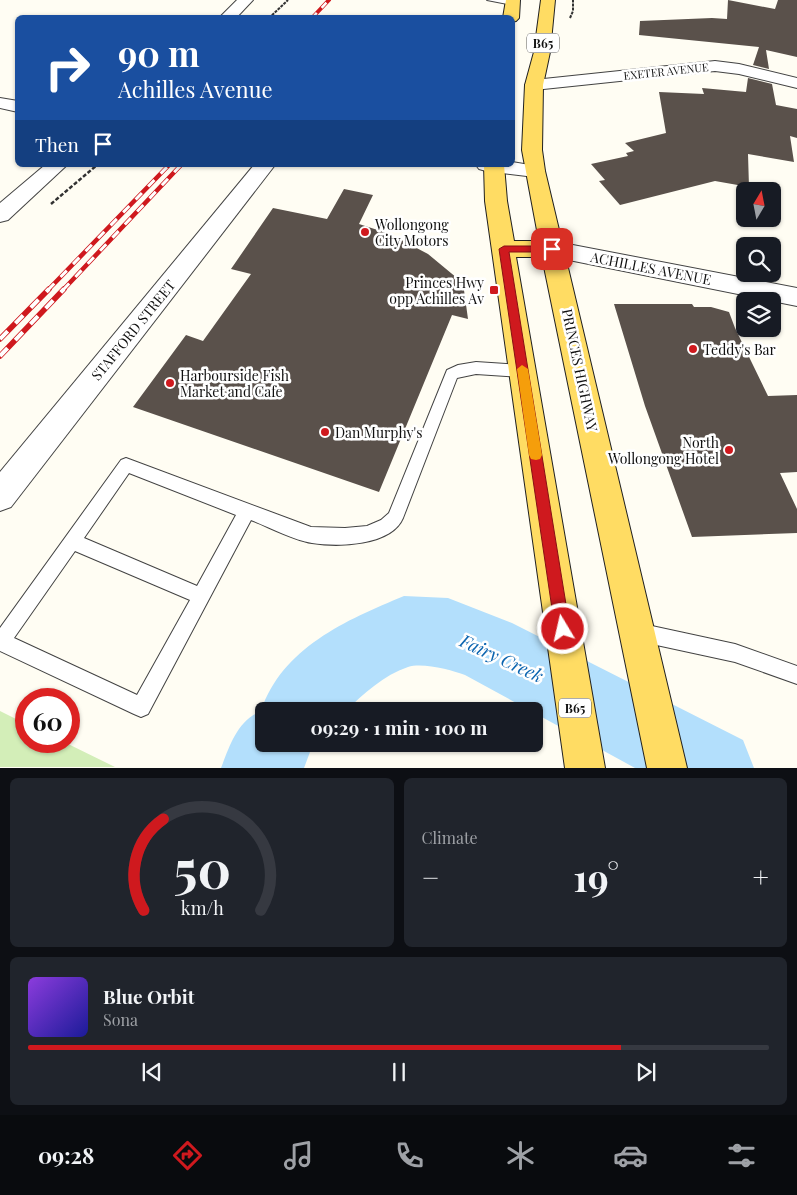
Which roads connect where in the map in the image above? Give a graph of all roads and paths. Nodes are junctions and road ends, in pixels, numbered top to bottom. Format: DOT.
graph roads {
  1 [pos="246,0"];
  2 [pos="288,0"];
  3 [pos="491,0"];
  4 [pos="548,0"];
  5 [pos="513,7"];
  6 [pos="229,15"];
  7 [pos="272,15"];
  8 [pos="797,83"];
  9 [pos="534,85"];
  10 [pos="0,103"];
  11 [pos="15,106"];
  12 [pos="55,167"];
  13 [pos="263,167"];
  14 [pos="492,167"];
  15 [pos="504,167"];
  16 [pos="535,172"];
  17 [pos="0,215"];
  18 [pos="504,249"];
  19 [pos="552,249"];
  20 [pos="797,297"];
  21 [pos="522,371"];
  22 [pos="0,496"];
  23 [pos="247,511"];
  24 [pos="72,541"];
  25 [pos="200,596"];
  26 [pos="1,641"];
  27 [pos="640,645"];
  28 [pos="797,675"];
  29 [pos="585,768"];
  30 [pos="667,768"];
  1 -- 6 [label="street"];
  2 -- 7 [label="path"];
  3 -- 5 [label="lane"];
  4 -- 9 [label="main road, PRINCES HIGHWAY / B65"];
  8 -- 9 [label="street, EXETER AVENUE"];
  9 -- 16 [label="main road, PRINCES HIGHWAY / B65"];
  10 -- 11 [label="street"];
  12 -- 17 [label="street"];
  13 -- 22 [label="street, STAFFORD STREET"];
  14 -- 18 [label="main road, B65"];
  15 -- 16 [label="street"];
  16 -- 19 [label="main road, PRINCES HIGHWAY / B65"];
  18 -- 19 [label="main road, ACHILLES AVENUE"];
  18 -- 21 [label="main road, B65"];
  19 -- 20 [label="street, ACHILLES AVENUE"];
  19 -- 27 [label="main road, PRINCES HIGHWAY / B65"];
  21 -- 23 [label="lane"];
  21 -- 29 [label="main road, B65"];
  23 -- 24 [label="lane"];
  23 -- 25 [label="lane"];
  24 -- 25 [label="lane"];
  24 -- 26 [label="lane"];
  25 -- 26 [label="lane"];
  27 -- 28 [label="lane"];
  27 -- 30 [label="main road, PRINCES HIGHWAY / B65"];
}
